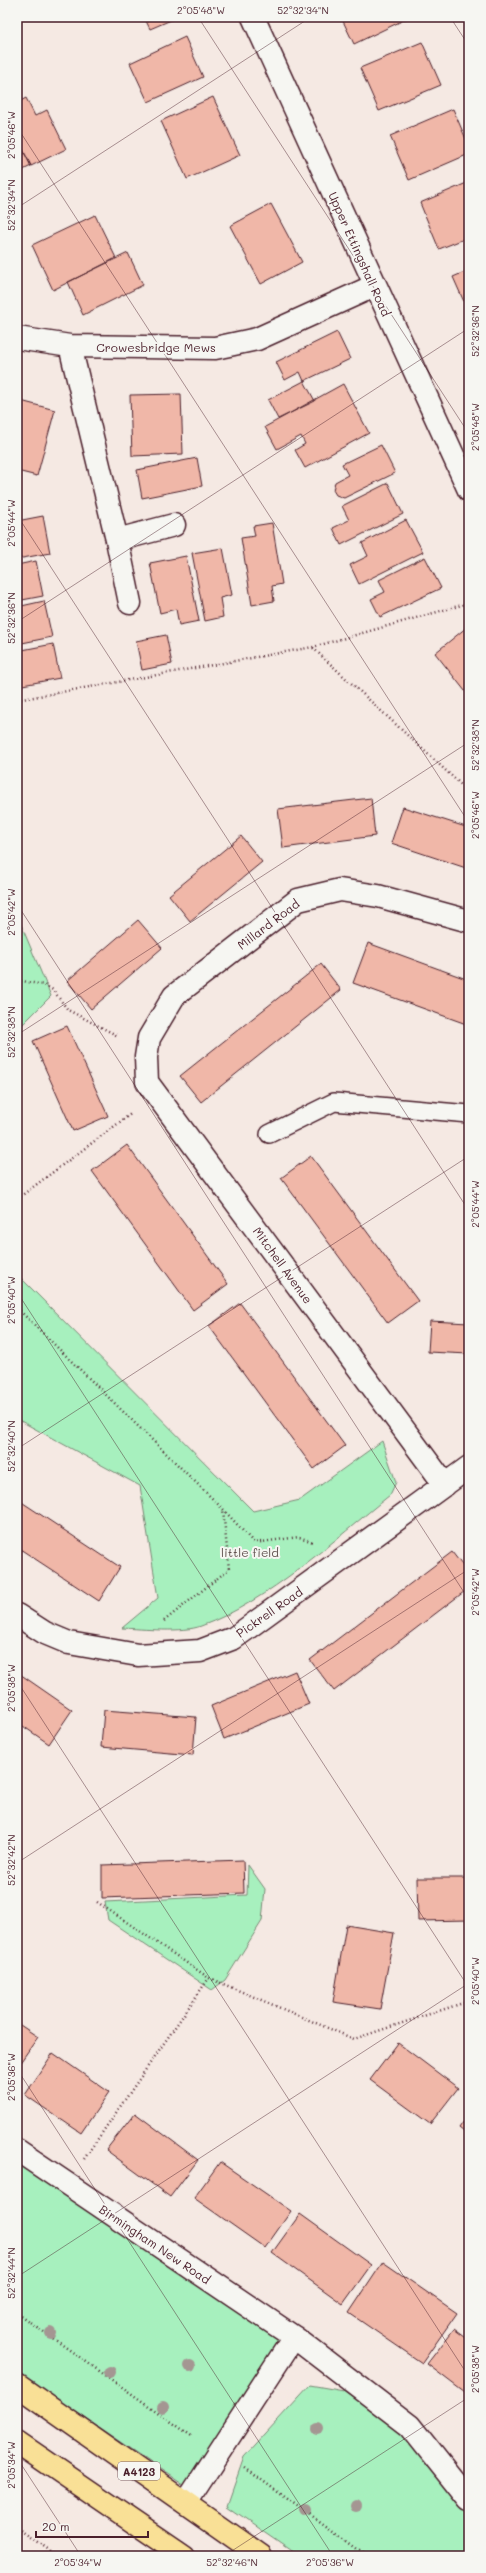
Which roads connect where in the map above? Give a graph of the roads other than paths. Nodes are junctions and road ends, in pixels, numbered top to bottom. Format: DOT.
graph roads {
  1 [pos="253,17"];
  2 [pos="374,286"];
  3 [pos="17,338"];
  4 [pos="70,346"];
  5 [pos="469,490"];
  6 [pos="174,525"];
  7 [pos="118,540"];
  8 [pos="130,603"];
  9 [pos="469,921"];
  10 [pos="148,1044"];
  11 [pos="469,1114"];
  12 [pos="269,1134"];
  13 [pos="469,1467"];
  14 [pos="445,1485"];
  15 [pos="17,1615"];
  16 [pos="17,2150"];
  17 [pos="294,2337"];
  18 [pos="17,2385"];
  19 [pos="17,2442"];
  20 [pos="469,2500"];
  21 [pos="186,2503"];
  22 [pos="184,2556"];
  23 [pos="261,2556"];
  1 -- 2 [label="street, Upper Ettingshall Road"];
  2 -- 4 [label="street, Crowesbridge Mews"];
  2 -- 5 [label="street, Upper Ettingshall Road"];
  3 -- 4 [label="street, Crowesbridge Mews"];
  4 -- 7 [label="street"];
  6 -- 7 [label="street"];
  7 -- 8 [label="street"];
  9 -- 10 [label="street, Millard Road"];
  10 -- 14 [label="street, Mitchell Avenue"];
  11 -- 12 [label="lane"];
  13 -- 14 [label="street, Pickrell Road"];
  14 -- 15 [label="street, Pickrell Road"];
  16 -- 17 [label="street, Birmingham New Road"];
  17 -- 20 [label="street, Birmingham New Road"];
  17 -- 21 [label="street"];
  18 -- 21 [label="highway, A4123"];
  19 -- 22 [label="highway"];
  21 -- 23 [label="highway, A4123"];
}
